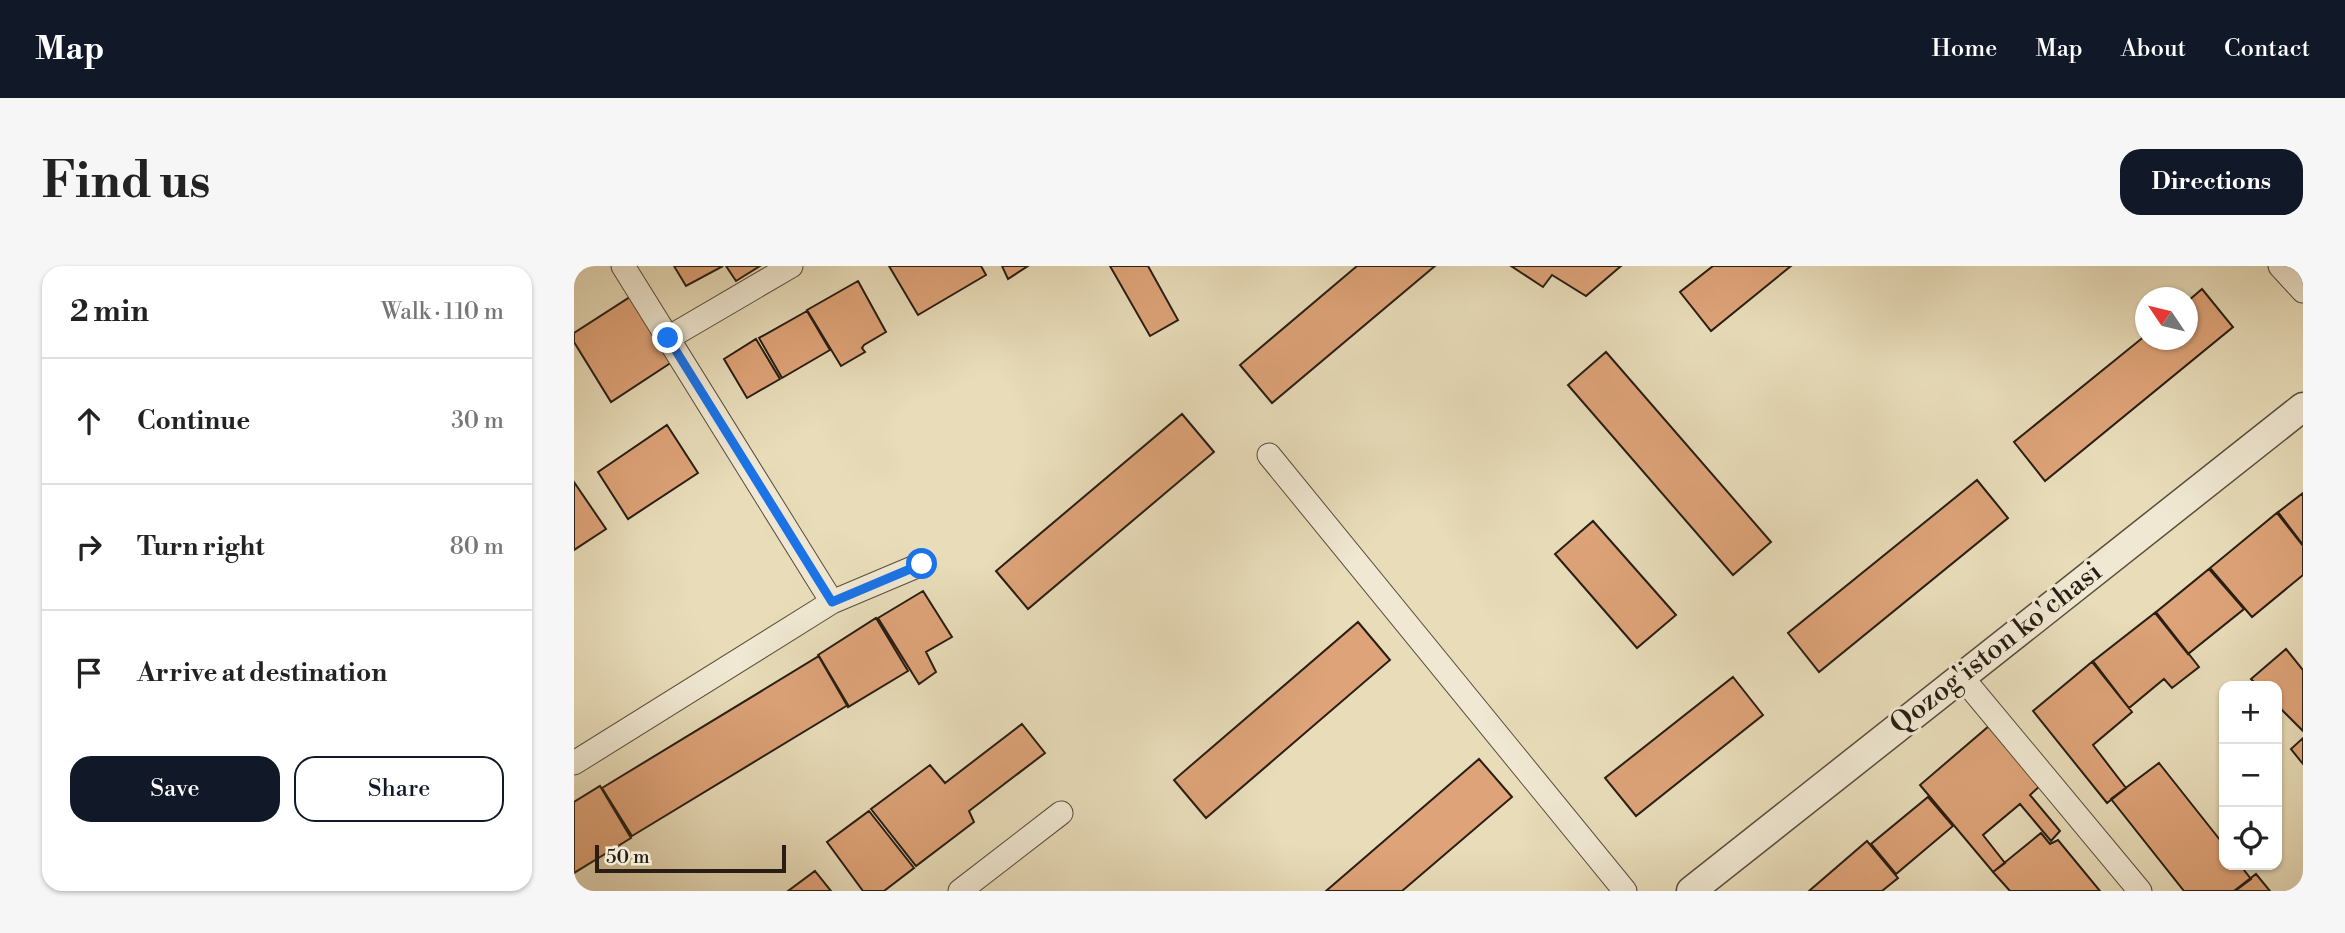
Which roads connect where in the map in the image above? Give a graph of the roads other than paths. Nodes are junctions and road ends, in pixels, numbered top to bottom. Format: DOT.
graph roads {
  1 [pos="623,266"];
  2 [pos="791,266"];
  3 [pos="2280,266"];
  4 [pos="2303,291"];
  5 [pos="668,338"];
  6 [pos="2303,407"];
  7 [pos="1269,455"];
  8 [pos="922,564"];
  9 [pos="832,602"];
  10 [pos="1961,676"];
  11 [pos="574,763"];
  12 [pos="1061,813"];
  13 [pos="960,891"];
  14 [pos="1625,891"];
  15 [pos="1691,891"];
  16 [pos="2140,891"];
  1 -- 5 [label="street"];
  2 -- 5 [label="street"];
  3 -- 4 [label="street"];
  5 -- 9 [label="street"];
  6 -- 10 [label="street, Qozog'iston ko'chasi"];
  7 -- 14 [label="street"];
  8 -- 9 [label="street"];
  9 -- 11 [label="street"];
  10 -- 15 [label="street, Qozog'iston ko'chasi"];
  10 -- 16 [label="street"];
  12 -- 13 [label="street"];
}
